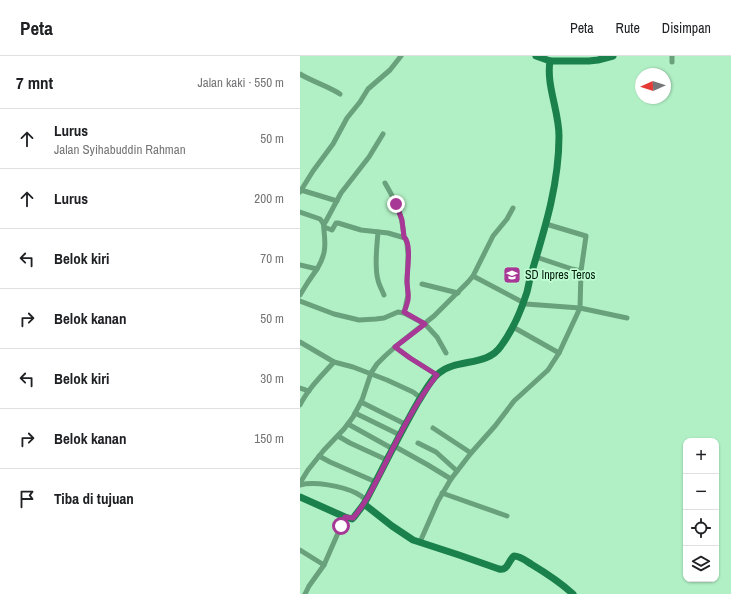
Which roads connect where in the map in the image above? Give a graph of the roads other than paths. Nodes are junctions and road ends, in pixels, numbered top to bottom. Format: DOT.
graph roads {
  1 [pos="401,56"];
  2 [pos="536,56"];
  3 [pos="613,56"];
  4 [pos="547,59"];
  5 [pos="300,74"];
  6 [pos="340,94"];
  7 [pos="383,134"];
  8 [pos="385,183"];
  9 [pos="301,191"];
  10 [pos="337,201"];
  11 [pos="513,208"];
  12 [pos="300,212"];
  13 [pos="546,224"];
  14 [pos="324,226"];
  15 [pos="378,232"];
  16 [pos="404,237"];
  17 [pos="536,257"];
  18 [pos="300,265"];
  19 [pos="317,269"];
  20 [pos="581,271"];
  21 [pos="473,276"];
  22 [pos="422,284"];
  23 [pos="458,293"];
  24 [pos="300,295"];
  25 [pos="384,295"];
  26 [pos="300,301"];
  27 [pos="523,303"];
  28 [pos="580,308"];
  29 [pos="404,312"];
  30 [pos="627,318"];
  31 [pos="425,324"];
  32 [pos="513,327"];
  33 [pos="300,342"];
  34 [pos="395,347"];
  35 [pos="446,353"];
  36 [pos="559,353"];
  37 [pos="334,362"];
  38 [pos="371,373"];
  39 [pos="437,375"];
  40 [pos="300,388"];
  41 [pos="309,391"];
  42 [pos="421,398"];
  43 [pos="361,402"];
  44 [pos="300,405"];
  45 [pos="355,413"];
  46 [pos="348,424"];
  47 [pos="405,424"];
  48 [pos="433,428"];
  49 [pos="400,435"];
  50 [pos="338,436"];
  51 [pos="418,443"];
  52 [pos="394,448"];
  53 [pos="470,453"];
  54 [pos="319,456"];
  55 [pos="387,460"];
  56 [pos="457,471"];
  57 [pos="451,479"];
  58 [pos="376,482"];
  59 [pos="300,484"];
  60 [pos="442,493"];
  61 [pos="300,497"];
  62 [pos="365,502"];
  63 [pos="507,516"];
  64 [pos="345,517"];
  65 [pos="420,542"];
  66 [pos="300,550"];
  67 [pos="324,565"];
  68 [pos="305,594"];
  69 [pos="573,594"];
  1 -- 9 [label="street"];
  2 -- 4 [label="street"];
  3 -- 4 [label="street"];
  4 -- 13 [label="street"];
  5 -- 6 [label="street"];
  7 -- 10 [label="street"];
  8 -- 16 [label="street"];
  9 -- 10 [label="street"];
  10 -- 14 [label="street"];
  11 -- 21 [label="street"];
  12 -- 14 [label="street"];
  13 -- 17 [label="street"];
  13 -- 20 [label="street"];
  14 -- 15 [label="street"];
  14 -- 19 [label="street"];
  15 -- 16 [label="street"];
  15 -- 25 [label="street"];
  16 -- 29 [label="street"];
  17 -- 20 [label="street"];
  17 -- 27 [label="street"];
  18 -- 19 [label="street"];
  19 -- 24 [label="street"];
  20 -- 28 [label="street"];
  21 -- 23 [label="street"];
  21 -- 27 [label="street"];
  22 -- 23 [label="street"];
  23 -- 31 [label="street"];
  26 -- 29 [label="street"];
  27 -- 28 [label="street"];
  27 -- 32 [label="street"];
  28 -- 30 [label="street"];
  28 -- 36 [label="street"];
  29 -- 31 [label="street"];
  31 -- 34 [label="street"];
  31 -- 35 [label="street"];
  32 -- 36 [label="street"];
  32 -- 39 [label="street"];
  33 -- 37 [label="street"];
  34 -- 38 [label="street"];
  34 -- 39 [label="street"];
  36 -- 53 [label="street"];
  37 -- 38 [label="street"];
  37 -- 41 [label="street"];
  38 -- 42 [label="street"];
  38 -- 43 [label="street"];
  39 -- 42 [label="street"];
  40 -- 41 [label="street"];
  41 -- 44 [label="street"];
  42 -- 47 [label="street"];
  43 -- 45 [label="street"];
  43 -- 47 [label="street"];
  45 -- 46 [label="street"];
  45 -- 49 [label="street"];
  46 -- 50 [label="street"];
  46 -- 52 [label="street"];
  47 -- 49 [label="street"];
  48 -- 53 [label="street"];
  49 -- 52 [label="street"];
  50 -- 54 [label="street"];
  50 -- 55 [label="street"];
  51 -- 56 [label="street"];
  52 -- 55 [label="street"];
  52 -- 57 [label="street"];
  53 -- 56 [label="street"];
  54 -- 58 [label="street"];
  54 -- 59 [label="street"];
  55 -- 58 [label="street"];
  56 -- 57 [label="street"];
  57 -- 60 [label="street"];
  58 -- 62 [label="street"];
  59 -- 62 [label="street"];
  60 -- 63 [label="street"];
  60 -- 65 [label="street"];
  61 -- 64 [label="street"];
  62 -- 64 [label="street"];
  62 -- 65 [label="street"];
  64 -- 67 [label="street"];
  65 -- 69 [label="street"];
  66 -- 67 [label="street"];
  67 -- 68 [label="street"];
}
